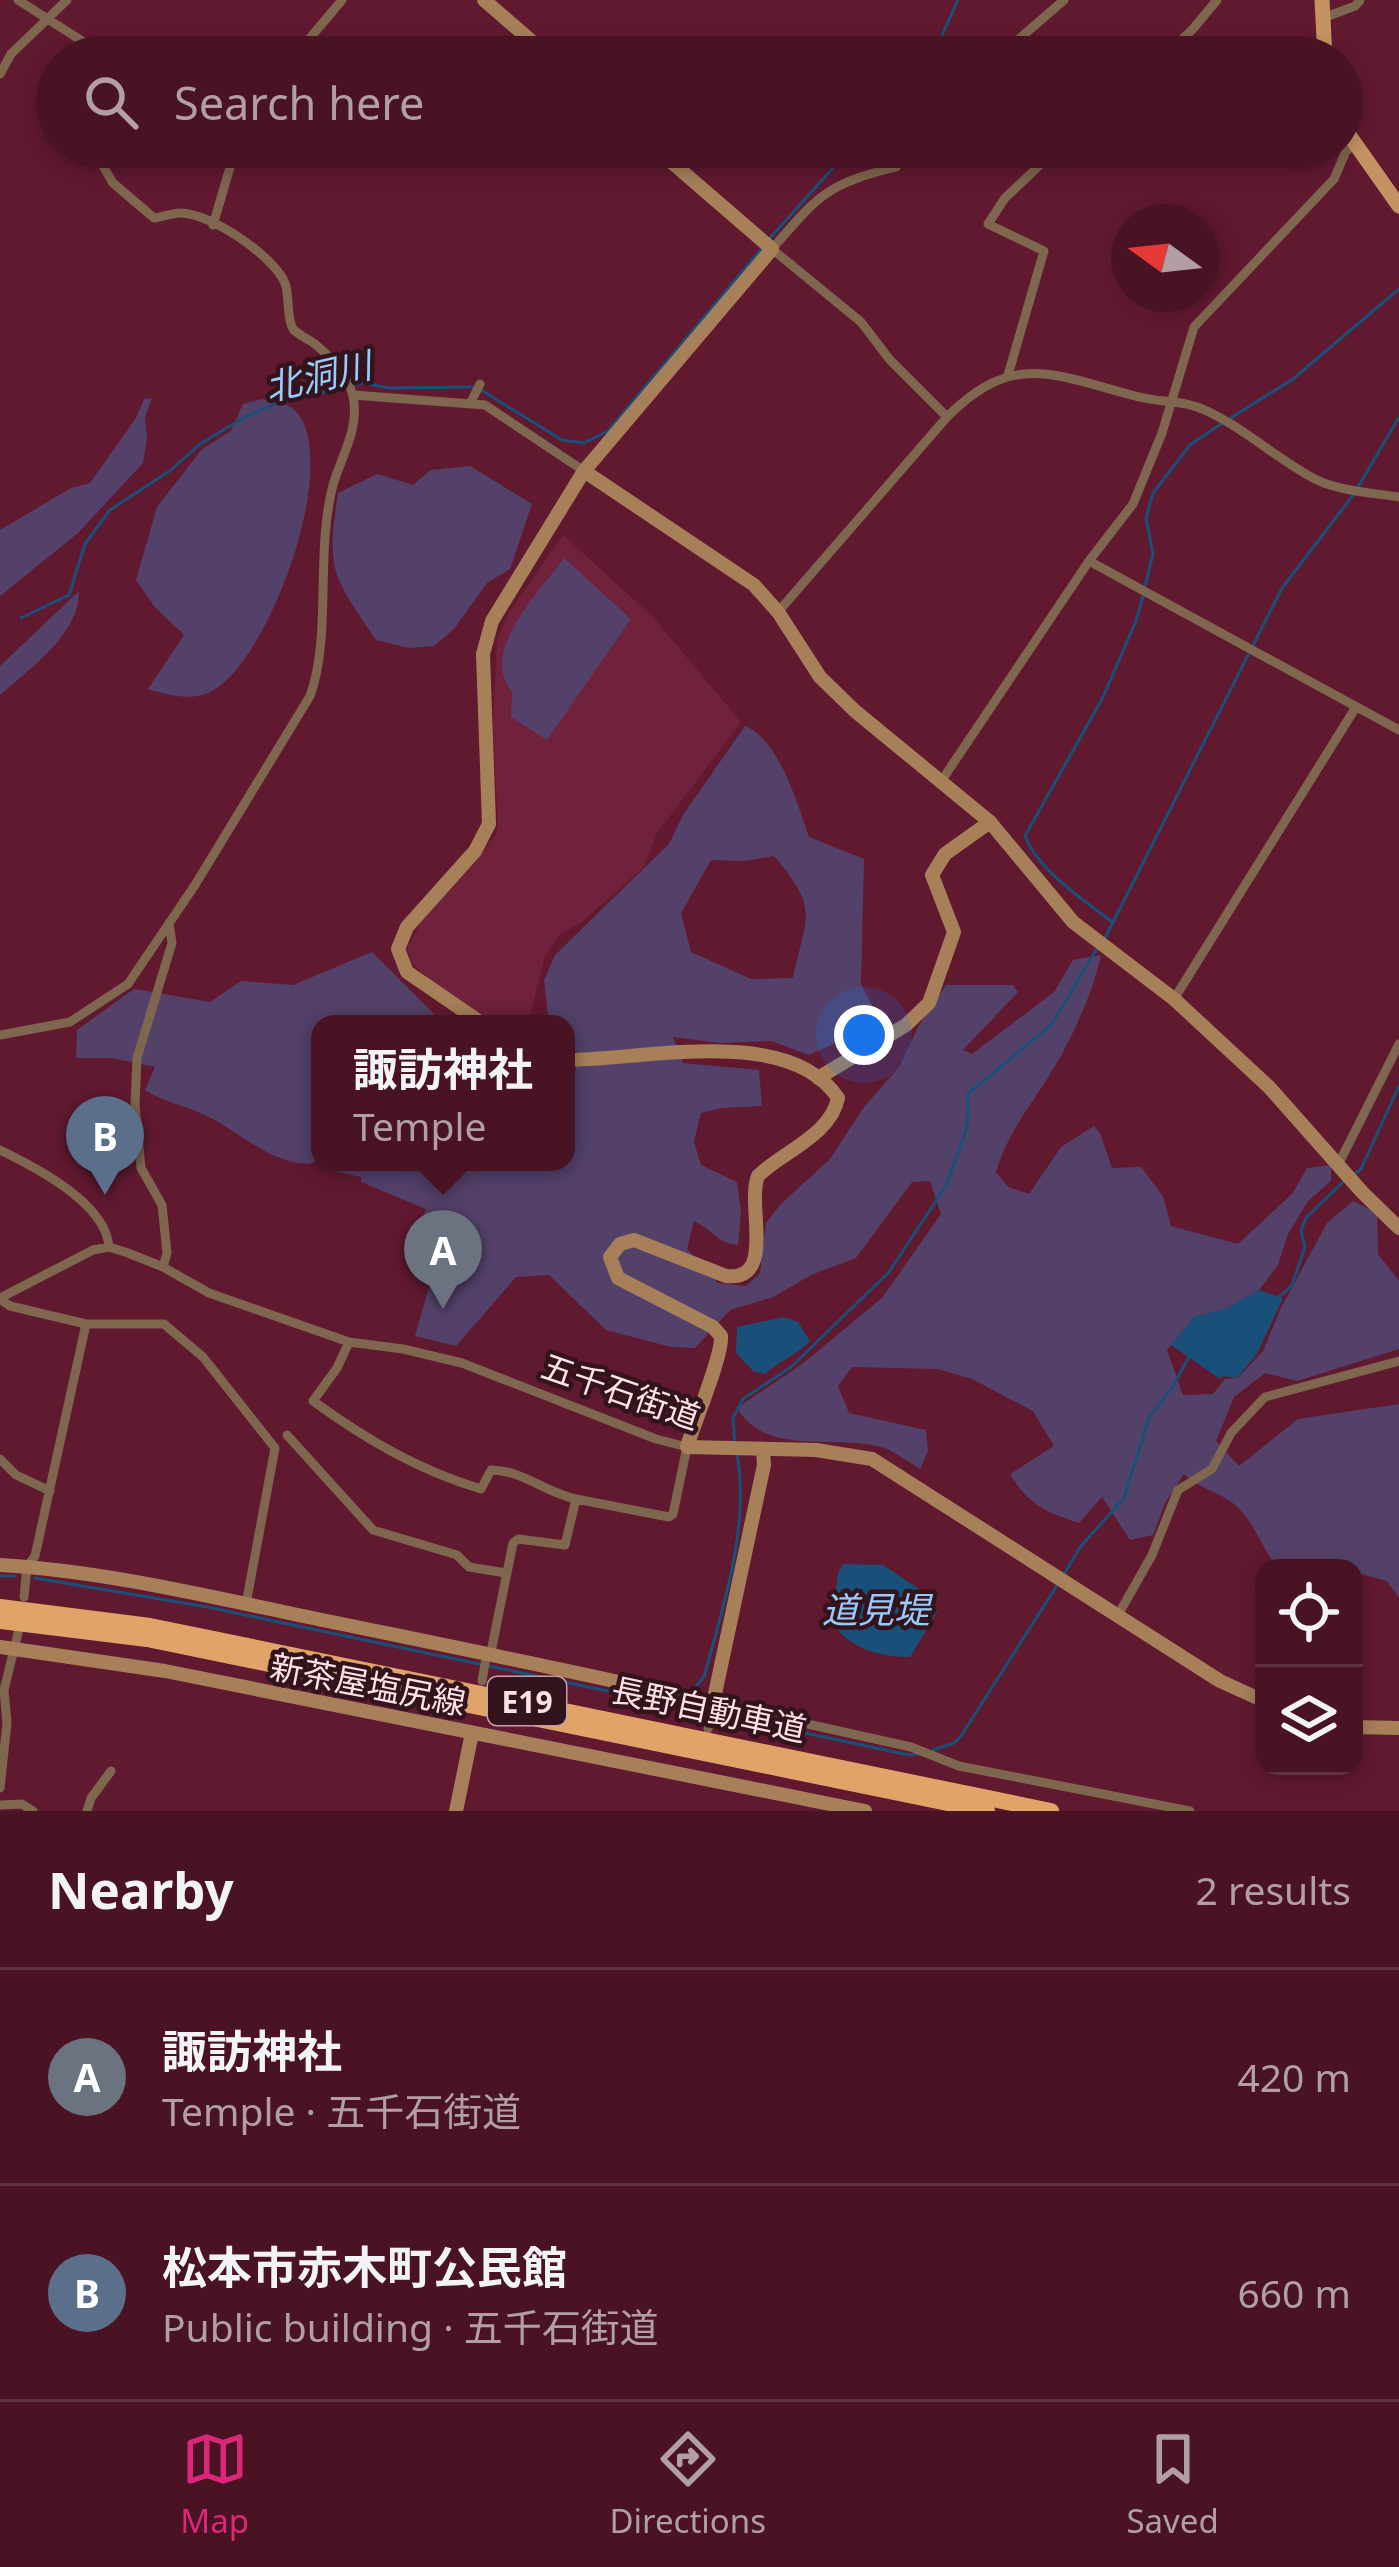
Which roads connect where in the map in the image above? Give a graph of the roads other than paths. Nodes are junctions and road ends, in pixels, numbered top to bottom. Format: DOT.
graph roads {
  1 [pos="18,0"];
  2 [pos="67,0"];
  3 [pos="342,0"];
  4 [pos="484,0"];
  5 [pos="1064,0"];
  6 [pos="1216,0"];
  7 [pos="1322,0"];
  8 [pos="1360,0"];
  9 [pos="1324,18"];
  10 [pos="50,20"];
  11 [pos="75,36"];
  12 [pos="312,36"];
  13 [pos="526,36"];
  14 [pos="1022,36"];
  15 [pos="1186,36"];
  16 [pos="1324,36"];
  17 [pos="0,74"];
  18 [pos="1363,158"];
  19 [pos="101,168"];
  20 [pos="230,168"];
  21 [pos="678,168"];
  22 [pos="892,168"];
  23 [pos="1037,168"];
  24 [pos="1338,168"];
  25 [pos="1398,201"];
  26 [pos="213,224"];
  27 [pos="772,249"];
  28 [pos="1007,375"];
  29 [pos="353,394"];
  30 [pos="1170,400"];
  31 [pos="947,417"];
  32 [pos="584,471"];
  33 [pos="1399,497"];
  34 [pos="1089,560"];
  35 [pos="778,612"];
  36 [pos="1356,707"];
  37 [pos="1399,730"];
  38 [pos="942,780"];
  39 [pos="990,822"];
  40 [pos="169,923"];
  41 [pos="1174,999"];
  42 [pos="469,1015"];
  43 [pos="0,1035"];
  44 [pos="1399,1045"];
  45 [pos="575,1060"];
  46 [pos="818,1078"];
  47 [pos="0,1150"];
  48 [pos="1338,1165"];
  49 [pos="1399,1228"];
  50 [pos="109,1247"];
  51 [pos="163,1267"];
  52 [pos="0,1299"];
  53 [pos="86,1324"];
  54 [pos="349,1342"];
  55 [pos="1399,1361"];
  56 [pos="287,1435"];
  57 [pos="687,1448"];
  58 [pos="763,1450"];
  59 [pos="0,1459"];
  60 [pos="50,1492"];
  61 [pos="576,1498"];
  62 [pos="0,1565"];
  63 [pos="27,1567"];
  64 [pos="506,1574"];
  65 [pos="24,1597"];
  66 [pos="246,1604"];
  67 [pos="0,1607"];
  68 [pos="1118,1615"];
  69 [pos="0,1621"];
  70 [pos="19,1629"];
  71 [pos="8,1648"];
  72 [pos="486,1663"];
  73 [pos="1255,1697"];
  74 [pos="712,1703"];
  75 [pos="475,1715"];
  76 [pos="1363,1727"];
  77 [pos="1399,1728"];
  78 [pos="708,1729"];
  79 [pos="472,1732"];
  80 [pos="701,1760"];
  81 [pos="959,1766"];
  82 [pos="111,1771"];
  83 [pos="697,1777"];
  84 [pos="956,1780"];
  85 [pos="0,1788"];
  86 [pos="0,1805"];
  87 [pos="33,1811"];
  88 [pos="88,1811"];
  89 [pos="456,1811"];
  90 [pos="865,1811"];
  91 [pos="986,1811"];
  92 [pos="1051,1811"];
  93 [pos="1190,1811"];
  1 -- 10 [label="street"];
  2 -- 10 [label="street"];
  3 -- 12 [label="street"];
  4 -- 13 [label="street"];
  5 -- 14 [label="street"];
  6 -- 15 [label="street"];
  7 -- 9 [label="main road"];
  8 -- 9 [label="street"];
  9 -- 16 [label="main road"];
  10 -- 11 [label="street"];
  10 -- 17 [label="street"];
  18 -- 25 [label="main road"];
  19 -- 26 [label="street"];
  20 -- 26 [label="street"];
  21 -- 27 [label="street"];
  22 -- 27 [label="street"];
  23 -- 28 [label="street"];
  24 -- 30 [label="street"];
  26 -- 29 [label="street"];
  27 -- 31 [label="street"];
  27 -- 32 [label="street"];
  28 -- 30 [label="street"];
  28 -- 31 [label="street"];
  29 -- 32 [label="street"];
  29 -- 40 [label="street"];
  30 -- 33 [label="street"];
  30 -- 34 [label="street"];
  31 -- 35 [label="street"];
  32 -- 35 [label="street"];
  32 -- 42 [label="street"];
  34 -- 36 [label="street"];
  34 -- 38 [label="street"];
  35 -- 38 [label="street"];
  36 -- 37 [label="street"];
  36 -- 41 [label="street"];
  38 -- 39 [label="street"];
  39 -- 41 [label="street"];
  39 -- 46 [label="street"];
  40 -- 43 [label="street"];
  40 -- 51 [label="street"];
  41 -- 48 [label="street"];
  44 -- 48 [label="street"];
  45 -- 46 [label="street"];
  46 -- 57 [label="street"];
  47 -- 50 [label="street"];
  48 -- 49 [label="street"];
  50 -- 51 [label="street, 五千石街道"];
  50 -- 52 [label="street"];
  51 -- 54 [label="street, 五千石街道"];
  52 -- 53 [label="street"];
  53 -- 60 [label="street"];
  53 -- 66 [label="street"];
  54 -- 57 [label="street, 五千石街道"];
  54 -- 61 [label="street"];
  55 -- 68 [label="street"];
  56 -- 64 [label="street"];
  57 -- 58 [label="street, 五千石街道"];
  57 -- 61 [label="street"];
  58 -- 68 [label="street, 五千石街道"];
  58 -- 74 [label="street"];
  59 -- 60 [label="street"];
  60 -- 63 [label="street"];
  61 -- 64 [label="street"];
  62 -- 63 [label="street"];
  63 -- 65 [label="street"];
  63 -- 66 [label="street"];
  64 -- 72 [label="street"];
  66 -- 72 [label="street"];
  67 -- 92 [label="highway, 長野自動車道 / E19"];
  68 -- 73 [label="street, 五千石街道"];
  69 -- 91 [label="highway, 長野自動車道 / E19"];
  70 -- 71 [label="street"];
  71 -- 79 [label="street, 新茶屋塩尻線"];
  71 -- 85 [label="street"];
  72 -- 74 [label="street"];
  74 -- 78 [label="street"];
  74 -- 81 [label="street"];
  75 -- 79 [label="street"];
  76 -- 77 [label="street"];
  79 -- 83 [label="street, 新茶屋塩尻線"];
  79 -- 89 [label="street"];
  80 -- 83 [label="street"];
  81 -- 84 [label="street"];
  81 -- 93 [label="street"];
  82 -- 88 [label="street"];
  83 -- 90 [label="street, 新茶屋塩尻線"];
  86 -- 87 [label="street"];
}
